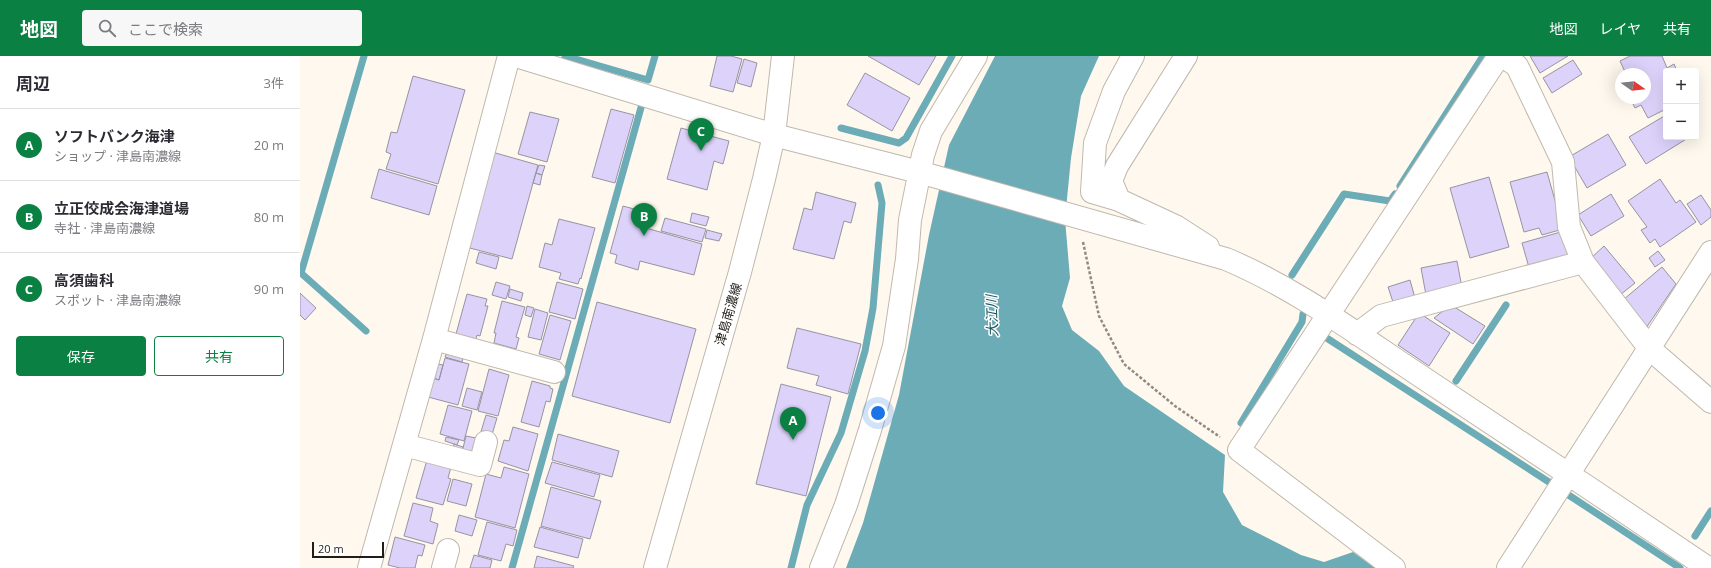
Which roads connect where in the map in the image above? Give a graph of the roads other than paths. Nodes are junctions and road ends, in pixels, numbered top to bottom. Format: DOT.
graph roads {
  1 [pos="509,56"];
  2 [pos="516,56"];
  3 [pos="783,56"];
  4 [pos="976,56"];
  5 [pos="1133,56"];
  6 [pos="1186,56"];
  7 [pos="1499,56"];
  8 [pos="1503,56"];
  9 [pos="774,135"];
  10 [pos="924,174"];
  11 [pos="1119,200"];
  12 [pos="1711,252"];
  13 [pos="1226,259"];
  14 [pos="1583,262"];
  15 [pos="1327,315"];
  16 [pos="1356,334"];
  17 [pos="434,339"];
  18 [pos="1650,349"];
  19 [pos="554,372"];
  20 [pos="1711,402"];
  21 [pos="486,442"];
  22 [pos="404,445"];
  23 [pos="1569,474"];
  24 [pos="369,568"];
  25 [pos="655,568"];
  26 [pos="821,568"];
  27 [pos="1394,568"];
  28 [pos="1508,568"];
  29 [pos="1708,568"];
  1 -- 17 [label="street"];
  2 -- 9 [label="street"];
  3 -- 9 [label="street, 津島南濃線"];
  4 -- 10 [label="street"];
  5 -- 11 [label="street"];
  6 -- 11 [label="street"];
  7 -- 15 [label="street"];
  8 -- 14 [label="street"];
  9 -- 10 [label="street"];
  9 -- 25 [label="street, 津島南濃線"];
  10 -- 13 [label="street"];
  10 -- 26 [label="street"];
  11 -- 13 [label="street"];
  12 -- 18 [label="street"];
  13 -- 15 [label="street"];
  14 -- 16 [label="street"];
  14 -- 18 [label="street"];
  15 -- 16 [label="street"];
  15 -- 27 [label="street"];
  16 -- 23 [label="street"];
  17 -- 19 [label="street"];
  17 -- 22 [label="street"];
  18 -- 20 [label="street"];
  18 -- 23 [label="street"];
  21 -- 22 [label="street"];
  22 -- 24 [label="street"];
  23 -- 28 [label="street"];
  23 -- 29 [label="street"];
}
